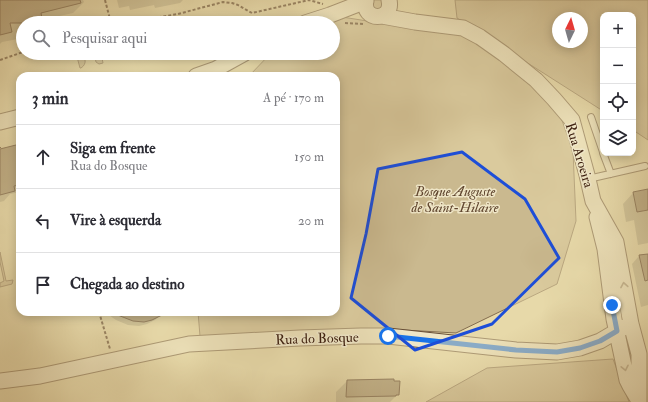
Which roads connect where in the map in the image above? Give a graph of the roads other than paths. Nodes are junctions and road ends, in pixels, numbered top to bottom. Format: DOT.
graph roads {
  1 [pos="366,0"];
  2 [pos="329,10"];
  3 [pos="380,12"];
  4 [pos="318,16"];
  5 [pos="232,60"];
  6 [pos="207,72"];
  7 [pos="591,117"];
  8 [pos="16,118"];
  9 [pos="0,122"];
  10 [pos="600,144"];
  11 [pos="604,156"];
  12 [pos="645,166"];
  13 [pos="611,174"];
  14 [pos="588,179"];
  15 [pos="592,202"];
  16 [pos="631,324"];
  17 [pos="617,331"];
  18 [pos="40,376"];
  19 [pos="0,382"];
  20 [pos="0,388"];
  21 [pos="639,402"];
  1 -- 2 [label="street"];
  1 -- 3 [label="street"];
  2 -- 3 [label="street, Rua Aroeira"];
  2 -- 4 [label="street"];
  3 -- 14 [label="street, Rua Aroeira"];
  5 -- 6 [label="street"];
  7 -- 10 [label="lane"];
  8 -- 9 [label="street"];
  11 -- 13 [label="lane"];
  12 -- 13 [label="lane"];
  13 -- 14 [label="lane"];
  14 -- 15 [label="street, Rua Aroeira"];
  16 -- 15 [label="street, Rua Aroeira, one-way"];
  15 -- 17 [label="street"];
  16 -- 17 [label="street"];
  16 -- 21 [label="street, Rua Aroeira"];
  17 -- 18 [label="street, Rua do Bosque"];
  17 -- 21 [label="street, one-way"];
  18 -- 19 [label="street, Rua do Bosque"];
  18 -- 20 [label="street, Rua do Bosque"];
}
